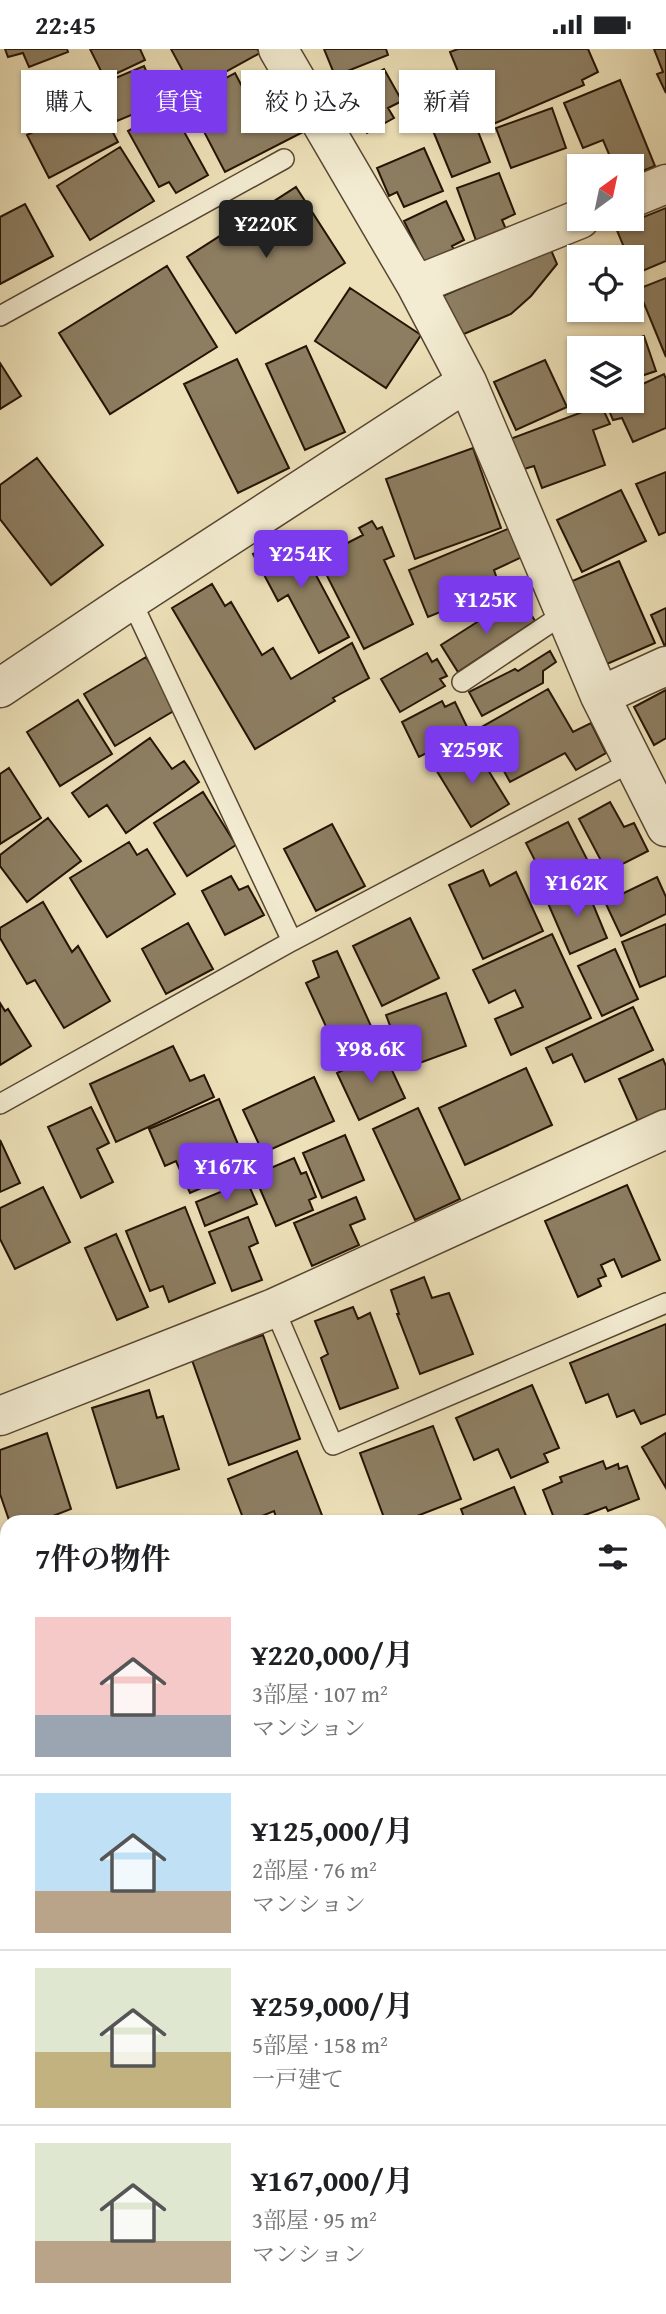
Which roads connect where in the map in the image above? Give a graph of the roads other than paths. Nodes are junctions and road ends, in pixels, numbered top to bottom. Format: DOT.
graph roads {
  1 [pos="278,49"];
  2 [pos="284,159"];
  3 [pos="666,184"];
  4 [pos="644,193"];
  5 [pos="567,224"];
  6 [pos="416,285"];
  7 [pos="0,316"];
  8 [pos="467,382"];
  9 [pos="131,600"];
  10 [pos="565,613"];
  11 [pos="666,666"];
  12 [pos="462,682"];
  13 [pos="0,688"];
  14 [pos="600,696"];
  15 [pos="633,761"];
  16 [pos="666,827"];
  17 [pos="292,941"];
  18 [pos="0,1104"];
  19 [pos="666,1129"];
  20 [pos="666,1303"];
  21 [pos="274,1308"];
  22 [pos="0,1416"];
  1 -- 6 [label="street"];
  2 -- 7 [label="lane"];
  3 -- 4 [label="street"];
  5 -- 6 [label="street"];
  6 -- 8 [label="street"];
  8 -- 9 [label="street"];
  8 -- 10 [label="street"];
  9 -- 13 [label="street"];
  9 -- 17 [label="lane"];
  10 -- 12 [label="lane"];
  10 -- 14 [label="street"];
  11 -- 14 [label="street"];
  14 -- 15 [label="street"];
  15 -- 16 [label="street"];
  15 -- 17 [label="lane"];
  17 -- 18 [label="lane"];
  19 -- 21 [label="street"];
  20 -- 21 [label="lane"];
  21 -- 22 [label="street"];
}
